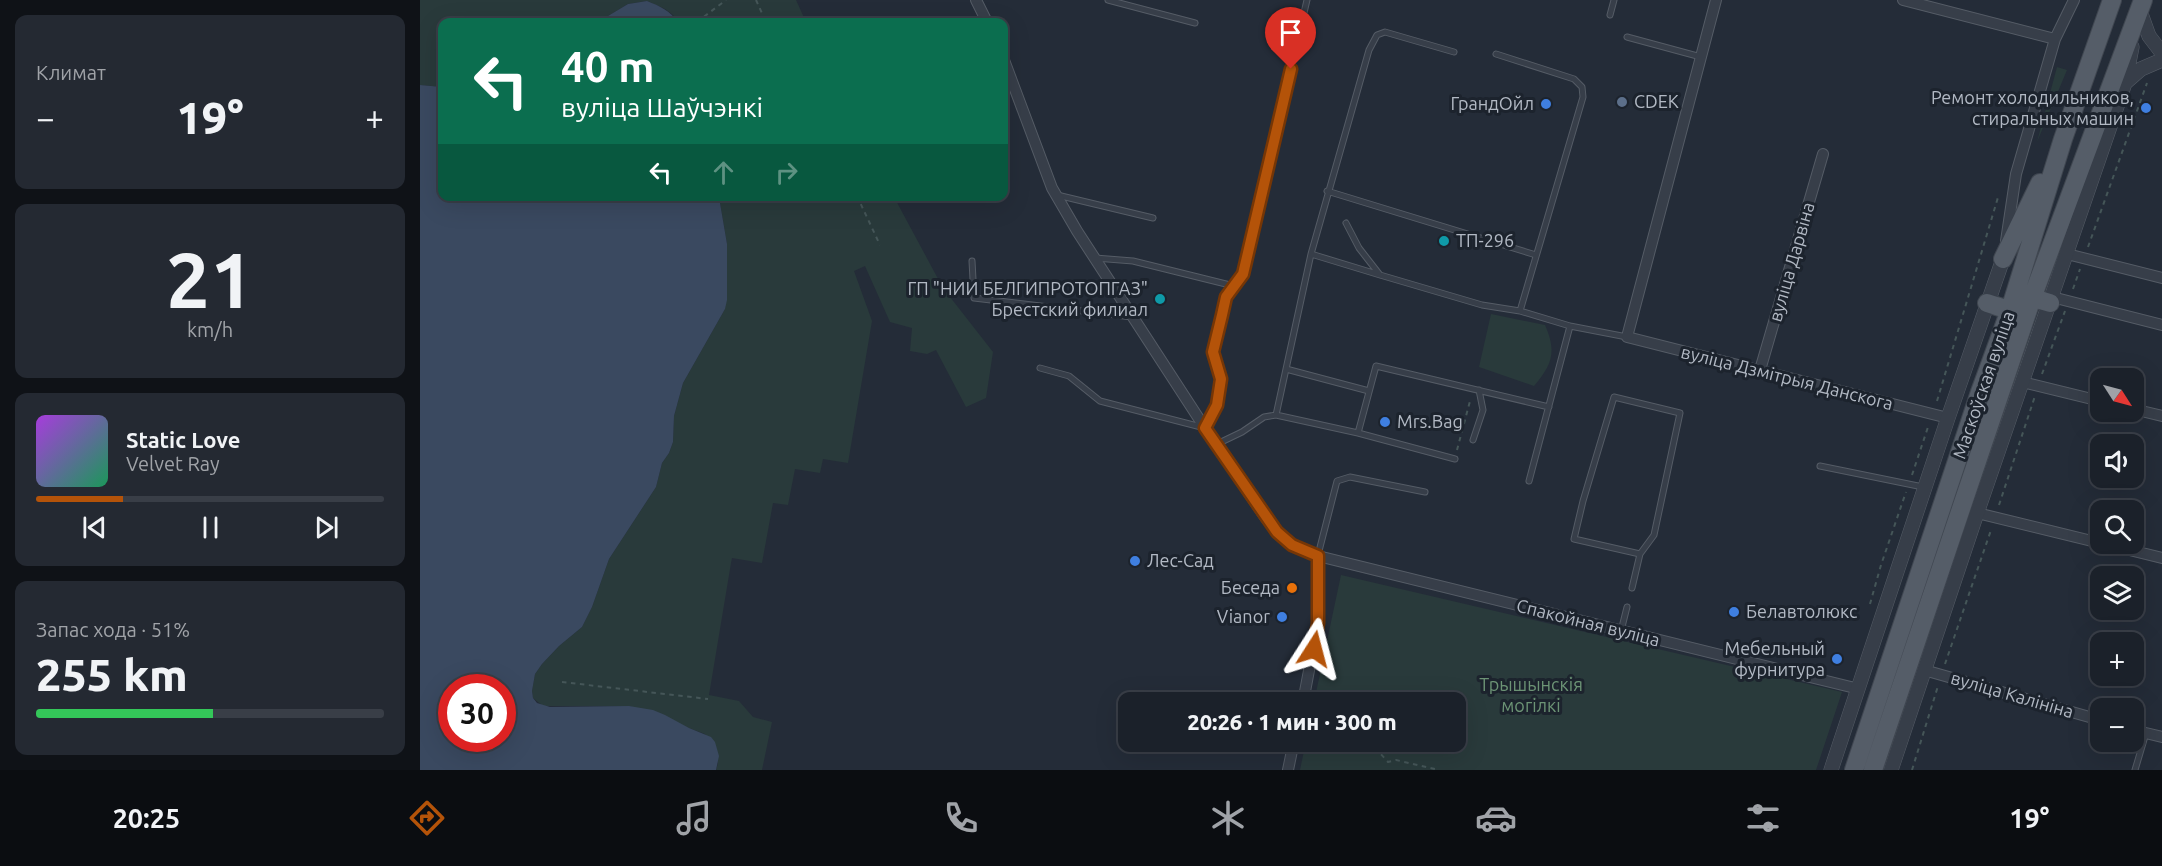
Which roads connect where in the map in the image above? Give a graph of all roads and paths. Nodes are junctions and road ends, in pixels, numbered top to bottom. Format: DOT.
graph roads {
  1 [pos="726,0"];
  2 [pos="756,0"];
  3 [pos="976,0"];
  4 [pos="1108,0"];
  5 [pos="1307,0"];
  6 [pos="1614,0"];
  7 [pos="1716,0"];
  8 [pos="1904,0"];
  9 [pos="2074,0"];
  10 [pos="2112,0"];
  11 [pos="2141,5"];
  12 [pos="1610,15"];
  13 [pos="702,18"];
  14 [pos="764,18"];
  15 [pos="985,18"];
  16 [pos="1194,24"];
  17 [pos="1627,37"];
  18 [pos="2055,39"];
  19 [pos="1454,52"];
  20 [pos="2162,53"];
  21 [pos="1496,54"];
  22 [pos="1701,57"];
  23 [pos="2162,60"];
  24 [pos="1008,70"];
  25 [pos="2151,80"];
  26 [pos="2125,83"];
  27 [pos="2062,139"];
  28 [pos="1823,154"];
  29 [pos="1328,191"];
  30 [pos="2000,193"];
  31 [pos="1056,195"];
  32 [pos="859,201"];
  33 [pos="1153,218"];
  34 [pos="1346,223"];
  35 [pos="880,245"];
  36 [pos="1311,254"];
  37 [pos="2067,254"];
  38 [pos="1536,255"];
  39 [pos="1094,258"];
  40 [pos="2003,259"];
  41 [pos="2084,260"];
  42 [pos="972,261"];
  43 [pos="1380,275"];
  44 [pos="2162,278"];
  45 [pos="1234,286"];
  46 [pos="2024,295"];
  47 [pos="2051,300"];
  48 [pos="2069,302"];
  49 [pos="1988,303"];
  50 [pos="1520,311"];
  51 [pos="2018,313"];
  52 [pos="1132,317"];
  53 [pos="2162,325"];
  54 [pos="1570,326"];
  55 [pos="1627,338"];
  56 [pos="1040,368"];
  57 [pos="1286,369"];
  58 [pos="1760,370"];
  59 [pos="2022,382"];
  60 [pos="2038,386"];
  61 [pos="1476,389"];
  62 [pos="1369,391"];
  63 [pos="2090,399"];
  64 [pos="1549,407"];
  65 [pos="2144,412"];
  66 [pos="1933,414"];
  67 [pos="1276,416"];
  68 [pos="2162,416"];
  69 [pos="1948,418"];
  70 [pos="1205,428"];
  71 [pos="1358,433"];
  72 [pos="1473,440"];
  73 [pos="1217,444"];
  74 [pos="1455,459"];
  75 [pos="1820,466"];
  76 [pos="1529,481"];
  77 [pos="1909,484"];
  78 [pos="1925,487"];
  79 [pos="1425,492"];
  80 [pos="1977,513"];
  81 [pos="1995,517"];
  82 [pos="2090,540"];
  83 [pos="1640,554"];
  84 [pos="2144,554"];
  85 [pos="1318,556"];
  86 [pos="2162,558"];
  87 [pos="1979,565"];
  88 [pos="1632,588"];
  89 [pos="1627,607"];
  90 [pos="1869,609"];
  91 [pos="1621,631"];
  92 [pos="1924,670"];
  93 [pos="562,682"];
  94 [pos="1859,689"];
  95 [pos="1305,692"];
  96 [pos="708,699"];
  97 [pos="2090,717"];
  98 [pos="2146,733"];
  99 [pos="2162,737"];
  100 [pos="1292,752"];
  101 [pos="1379,752"];
  102 [pos="1288,770"];
  103 [pos="1439,770"];
  104 [pos="1831,770"];
  105 [pos="1854,770"];
  106 [pos="1873,770"];
  107 [pos="1891,770"];
  108 [pos="2135,770"];
  1 -- 13 [label="path"];
  2 -- 14 [label="path"];
  3 -- 15 [label="street"];
  4 -- 16 [label="lane"];
  5 -- 45 [label="lane"];
  6 -- 12 [label="lane"];
  7 -- 22 [label="street"];
  8 -- 18 [label="street"];
  9 -- 18 [label="street, Маскоўская вуліца"];
  10 -- 27 [label="main road, Маскоўская вуліца"];
  11 -- 20 [label="street"];
  11 -- 26 [label="street, Маскоўская вуліца"];
  11 -- 46 [label="main road, Маскоўская вуліца"];
  17 -- 22 [label="lane"];
  18 -- 40 [label="street, Маскоўская вуліца"];
  19 -- 29 [label="lane"];
  21 -- 38 [label="lane"];
  22 -- 55 [label="street"];
  23 -- 26 [label="street"];
  24 -- 31 [label="street, Спакойная вуліца"];
  25 -- 41 [label="path"];
  26 -- 37 [label="street, Маскоўская вуліца"];
  27 -- 40 [label="main road"];
  27 -- 46 [label="main road, Маскоўская вуліца"];
  28 -- 58 [label="street, вуліца Дарвіна"];
  29 -- 36 [label="lane"];
  29 -- 38 [label="lane"];
  30 -- 66 [label="path"];
  31 -- 33 [label="lane"];
  31 -- 39 [label="street, Спакойная вуліца"];
  32 -- 35 [label="path"];
  34 -- 43 [label="lane"];
  36 -- 43 [label="lane"];
  36 -- 57 [label="lane"];
  37 -- 41 [label="street"];
  37 -- 47 [label="street, Маскоўская вуліца"];
  38 -- 50 [label="lane"];
  39 -- 45 [label="lane"];
  39 -- 52 [label="street, Спакойная вуліца"];
  40 -- 49 [label="street, Маскоўская вуліца"];
  41 -- 44 [label="street"];
  41 -- 48 [label="path"];
  42 -- 52 [label="lane"];
  43 -- 50 [label="lane"];
  45 -- 70 [label="lane"];
  46 -- 47 [label="main road"];
  46 -- 51 [label="main road, Маскоўская вуліца"];
  47 -- 48 [label="street"];
  47 -- 59 [label="street, Маскоўская вуліца"];
  48 -- 53 [label="street"];
  48 -- 60 [label="path"];
  49 -- 51 [label="main road"];
  49 -- 69 [label="street, Маскоўская вуліца"];
  50 -- 54 [label="lane"];
  51 -- 105 [label="main road, Маскоўская вуліца"];
  51 -- 106 [label="main road, Маскоўская вуліца"];
  52 -- 70 [label="street, Спакойная вуліца"];
  54 -- 55 [label="lane"];
  54 -- 64 [label="lane"];
  55 -- 58 [label="street, вуліца Дзмітрыя Данскога"];
  56 -- 70 [label="lane"];
  57 -- 62 [label="lane"];
  57 -- 67 [label="lane"];
  58 -- 66 [label="street, вуліца Дзмітрыя Данскога"];
  59 -- 60 [label="street"];
  59 -- 80 [label="street, Маскоўская вуліца"];
  60 -- 63 [label="street"];
  60 -- 81 [label="path"];
  61 -- 62 [label="lane"];
  61 -- 64 [label="lane"];
  61 -- 72 [label="lane"];
  61 -- 74 [label="path"];
  62 -- 71 [label="lane"];
  64 -- 76 [label="lane"];
  65 -- 68 [label="street"];
  66 -- 69 [label="street, вуліца Дзмітрыя Данскога"];
  66 -- 77 [label="path"];
  67 -- 71 [label="lane"];
  67 -- 73 [label="lane"];
  69 -- 78 [label="street, Маскоўская вуліца"];
  70 -- 73 [label="street, Спакойная вуліца"];
  71 -- 74 [label="lane"];
  73 -- 85 [label="street, Спакойная вуліца"];
  75 -- 77 [label="lane"];
  77 -- 78 [label="lane"];
  77 -- 90 [label="path"];
  78 -- 94 [label="street, Маскоўская вуліца"];
  79 -- 85 [label="lane"];
  80 -- 81 [label="street"];
  80 -- 92 [label="street, Маскоўская вуліца"];
  81 -- 82 [label="street"];
  81 -- 87 [label="path"];
  83 -- 83 [label="lane"];
  83 -- 88 [label="lane"];
  84 -- 86 [label="street"];
  85 -- 91 [label="street, Спакойная вуліца"];
  85 -- 95 [label="street"];
  89 -- 91 [label="lane"];
  91 -- 94 [label="street, Спакойная вуліца"];
  92 -- 97 [label="street, вуліца Калініна"];
  92 -- 107 [label="street, Маскоўская вуліца"];
  93 -- 96 [label="path"];
  94 -- 104 [label="street, Маскоўская вуліца"];
  98 -- 99 [label="street"];
  98 -- 108 [label="lane"];
  100 -- 102 [label="street"];
  101 -- 103 [label="path"];
}
